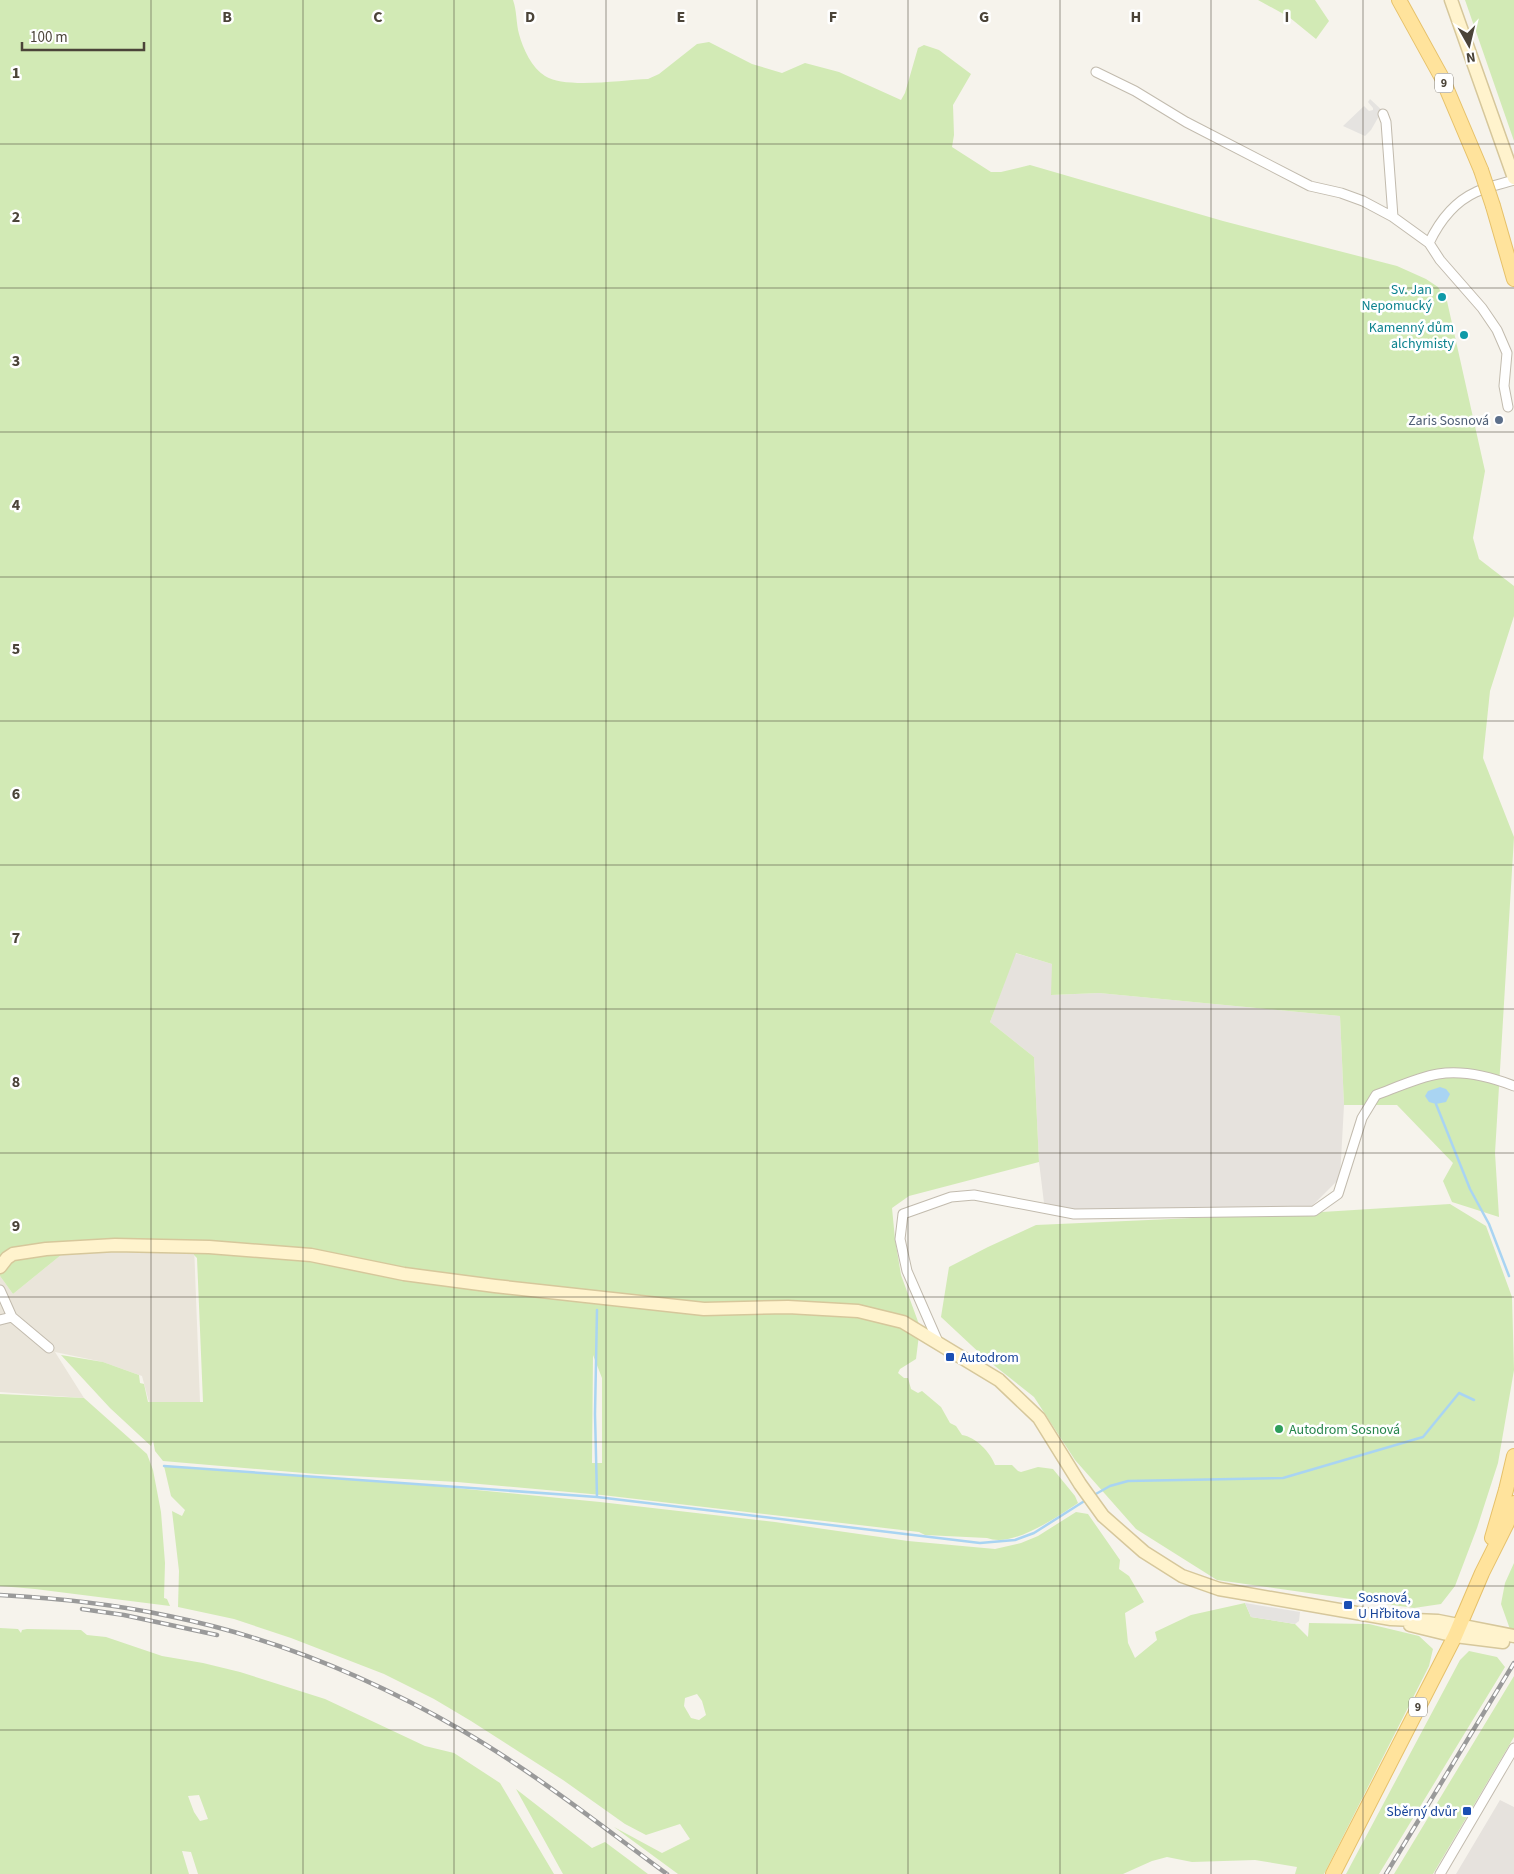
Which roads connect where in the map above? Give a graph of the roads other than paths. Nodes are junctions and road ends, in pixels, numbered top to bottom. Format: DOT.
graph roads {
  1 [pos="1400,0"];
  2 [pos="1451,0"];
  3 [pos="1096,72"];
  4 [pos="1382,114"];
  5 [pos="1514,179"];
  6 [pos="1393,217"];
  7 [pos="1429,243"];
  8 [pos="1514,279"];
  9 [pos="1508,407"];
  10 [pos="1514,1086"];
  11 [pos="0,1267"];
  12 [pos="0,1290"];
  13 [pos="12,1317"];
  14 [pos="0,1320"];
  15 [pos="939,1344"];
  16 [pos="49,1348"];
  17 [pos="1514,1456"];
  18 [pos="1514,1503"];
  19 [pos="1482,1573"];
  20 [pos="1457,1631"];
  21 [pos="1514,1636"];
  22 [pos="1514,1644"];
  23 [pos="1514,1748"];
  24 [pos="1333,1874"];
  25 [pos="1440,1874"];
  1 -- 8 [label="main road, 9, bridge"];
  2 -- 5 [label="street"];
  3 -- 6 [label="street"];
  4 -- 6 [label="street"];
  5 -- 7 [label="street"];
  6 -- 7 [label="street"];
  7 -- 9 [label="street"];
  10 -- 15 [label="street"];
  11 -- 15 [label="street"];
  12 -- 13 [label="street"];
  13 -- 14 [label="street"];
  13 -- 16 [label="street"];
  15 -- 20 [label="street"];
  17 -- 19 [label="main road, 9"];
  18 -- 19 [label="main road, 9"];
  19 -- 20 [label="main road, 9"];
  20 -- 21 [label="street"];
  20 -- 22 [label="street"];
  20 -- 24 [label="main road, 9"];
  23 -- 25 [label="street"];
}
